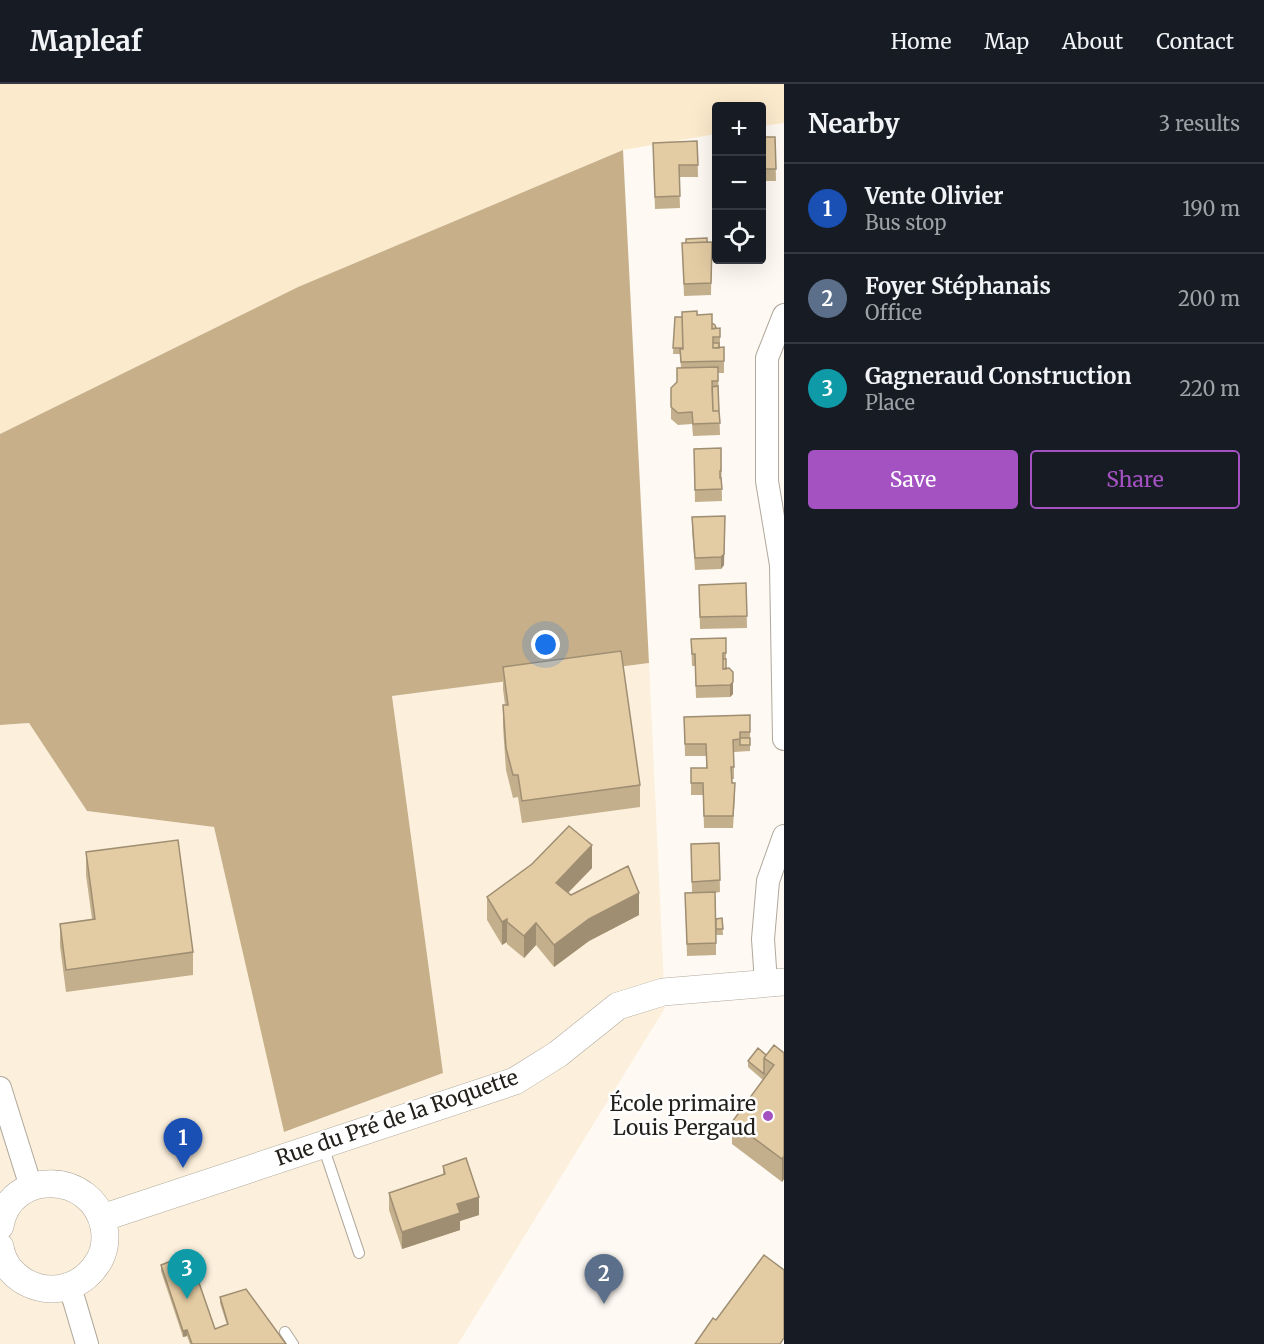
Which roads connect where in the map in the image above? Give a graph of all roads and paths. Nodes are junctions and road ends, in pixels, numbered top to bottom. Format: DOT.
graph roads {
  1 [pos="784,315"];
  2 [pos="784,739"];
  3 [pos="784,836"];
  4 [pos="779,866"];
  5 [pos="775,982"];
  6 [pos="0,1088"];
  7 [pos="323,1145"];
  8 [pos="31,1187"];
  9 [pos="102,1218"];
  10 [pos="0,1226"];
  11 [pos="0,1251"];
  12 [pos="359,1253"];
  13 [pos="68,1287"];
  14 [pos="285,1332"];
  15 [pos="87,1344"];
  16 [pos="293,1344"];
  1 -- 2 [label="street"];
  3 -- 4 [label="street"];
  4 -- 5 [label="street"];
  5 -- 7 [label="street, Rue du Pré de la Roquette"];
  6 -- 8 [label="street"];
  7 -- 9 [label="street, Rue du Pré de la Roquette"];
  7 -- 12 [label="lane"];
  8 -- 9 [label="street"];
  8 -- 10 [label="street"];
  9 -- 13 [label="street"];
  11 -- 13 [label="street"];
  13 -- 15 [label="street"];
  14 -- 16 [label="lane"];
}
